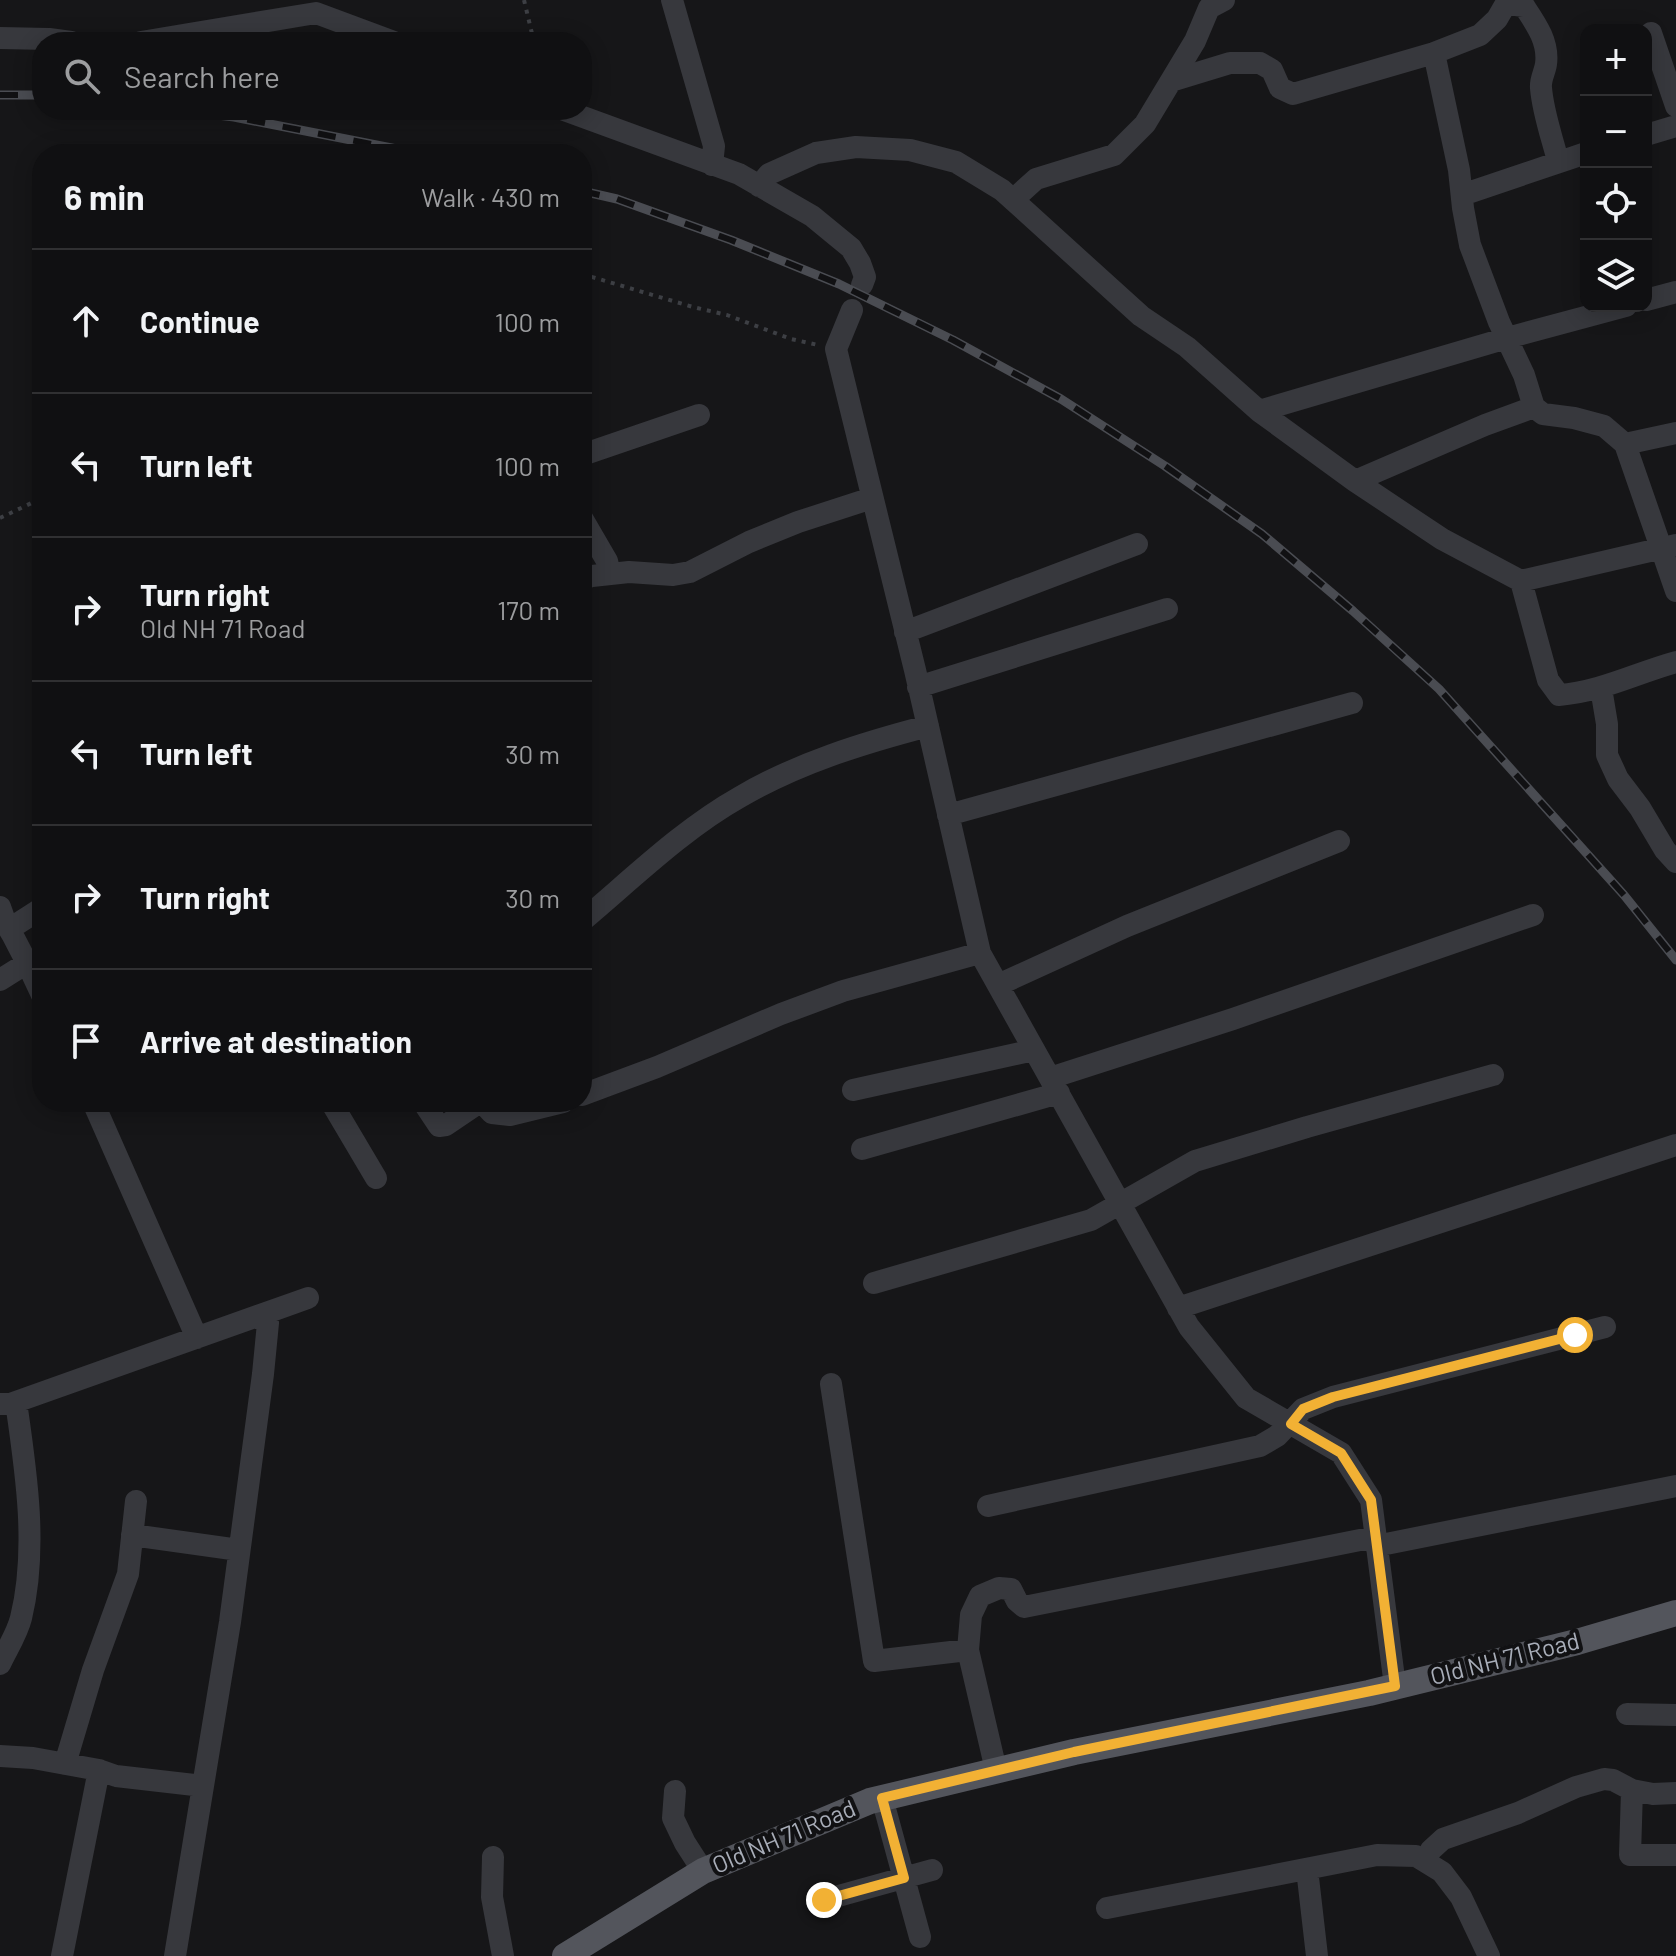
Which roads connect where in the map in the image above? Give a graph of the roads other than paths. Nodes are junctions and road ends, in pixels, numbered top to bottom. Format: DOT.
graph roads {
  1 [pos="672,0"];
  2 [pos="1224,0"];
  3 [pos="1508,2"];
  4 [pos="1199,11"];
  5 [pos="201,32"];
  6 [pos="367,32"];
  7 [pos="1652,36"];
  8 [pos="0,38"];
  9 [pos="32,39"];
  10 [pos="1434,53"];
  11 [pos="1171,81"];
  12 [pos="1676,106"];
  13 [pos="591,120"];
  14 [pos="1676,126"];
  15 [pos="1652,133"];
  16 [pos="1580,155"];
  17 [pos="1558,161"];
  18 [pos="712,165"];
  19 [pos="759,186"];
  20 [pos="1462,195"];
  21 [pos="1013,200"];
  22 [pos="862,285"];
  23 [pos="1676,292"];
  24 [pos="1652,298"];
  25 [pos="852,310"];
  26 [pos="1604,312"];
  27 [pos="1507,338"];
  28 [pos="1534,407"];
  29 [pos="1259,411"];
  30 [pos="699,415"];
  31 [pos="1676,433"];
  32 [pos="1625,444"];
  33 [pos="592,452"];
  34 [pos="1355,481"];
  35 [pos="872,498"];
  36 [pos="592,535"];
  37 [pos="1137,544"];
  38 [pos="1668,546"];
  39 [pos="610,574"];
  40 [pos="592,576"];
  41 [pos="1521,581"];
  42 [pos="1676,591"];
  43 [pos="1167,609"];
  44 [pos="905,632"];
  45 [pos="1676,662"];
  46 [pos="918,687"];
  47 [pos="1601,688"];
  48 [pos="1352,703"];
  49 [pos="928,726"];
  50 [pos="948,815"];
  51 [pos="1339,841"];
  52 [pos="1676,862"];
  53 [pos="0,907"];
  54 [pos="592,913"];
  55 [pos="32,914"];
  56 [pos="1533,915"];
  57 [pos="12,934"];
  58 [pos="980,953"];
  59 [pos="27,963"];
  60 [pos="32,974"];
  61 [pos="0,980"];
  62 [pos="998,985"];
  63 [pos="1034,1050"];
  64 [pos="1493,1075"];
  65 [pos="1054,1086"];
  66 [pos="853,1090"];
  67 [pos="592,1091"];
  68 [pos="97,1112"];
  69 [pos="337,1112"];
  70 [pos="430,1112"];
  71 [pos="466,1112"];
  72 [pos="491,1112"];
  73 [pos="522,1112"];
  74 [pos="1676,1145"];
  75 [pos="862,1149"];
  76 [pos="376,1178"];
  77 [pos="1120,1204"];
  78 [pos="874,1283"];
  79 [pos="308,1298"];
  80 [pos="1178,1308"];
  81 [pos="267,1313"];
  82 [pos="1605,1327"];
  83 [pos="197,1338"];
  84 [pos="831,1384"];
  85 [pos="8,1403"];
  86 [pos="1291,1424"];
  87 [pos="1676,1486"];
  88 [pos="136,1501"];
  89 [pos="988,1506"];
  90 [pos="132,1535"];
  91 [pos="1376,1541"];
  92 [pos="239,1550"];
  93 [pos="1676,1613"];
  94 [pos="968,1650"];
  95 [pos="0,1664"];
  96 [pos="1395,1686"];
  97 [pos="1627,1714"];
  98 [pos="1676,1715"];
  99 [pos="0,1756"];
  100 [pos="65,1764"];
  101 [pos="99,1770"];
  102 [pos="996,1770"];
  103 [pos="203,1786"];
  104 [pos="1632,1790"];
  105 [pos="675,1791"];
  106 [pos="1676,1793"];
  107 [pos="882,1798"];
  108 [pos="1676,1855"];
  109 [pos="493,1857"];
  110 [pos="1425,1861"];
  111 [pos="1307,1869"];
  112 [pos="932,1870"];
  113 [pos="703,1871"];
  114 [pos="904,1878"];
  115 [pos="824,1900"];
  116 [pos="1107,1908"];
  117 [pos="920,1937"];
  118 [pos="62,1956"];
  119 [pos="175,1956"];
  120 [pos="503,1956"];
  121 [pos="565,1956"];
  122 [pos="1317,1956"];
  123 [pos="1489,1956"];
  1 -- 18 [label="street"];
  2 -- 4 [label="street"];
  3 -- 10 [label="street"];
  3 -- 17 [label="street"];
  4 -- 11 [label="street"];
  5 -- 6 [label="street"];
  7 -- 12 [label="street"];
  8 -- 9 [label="street"];
  10 -- 11 [label="street"];
  10 -- 20 [label="street"];
  11 -- 21 [label="street"];
  13 -- 18 [label="street"];
  14 -- 15 [label="street"];
  16 -- 17 [label="street"];
  17 -- 20 [label="street"];
  18 -- 19 [label="street"];
  19 -- 21 [label="street"];
  19 -- 22 [label="street"];
  20 -- 27 [label="street"];
  21 -- 29 [label="street"];
  23 -- 24 [label="street"];
  25 -- 35 [label="street"];
  26 -- 27 [label="street"];
  27 -- 28 [label="street"];
  27 -- 29 [label="street"];
  28 -- 32 [label="street"];
  28 -- 34 [label="street"];
  29 -- 34 [label="street"];
  30 -- 33 [label="street"];
  31 -- 32 [label="street"];
  32 -- 38 [label="street"];
  34 -- 41 [label="street"];
  35 -- 39 [label="street"];
  35 -- 44 [label="street"];
  36 -- 39 [label="street"];
  37 -- 44 [label="street"];
  38 -- 41 [label="street"];
  38 -- 42 [label="street"];
  39 -- 40 [label="street"];
  41 -- 47 [label="street"];
  43 -- 46 [label="street"];
  44 -- 46 [label="street"];
  45 -- 47 [label="street"];
  46 -- 49 [label="street"];
  47 -- 52 [label="street"];
  48 -- 50 [label="street"];
  49 -- 50 [label="street"];
  49 -- 54 [label="street"];
  50 -- 58 [label="street"];
  51 -- 62 [label="street"];
  53 -- 57 [label="street"];
  55 -- 57 [label="street"];
  56 -- 65 [label="street"];
  57 -- 59 [label="street"];
  58 -- 62 [label="street"];
  58 -- 67 [label="street"];
  59 -- 60 [label="street"];
  59 -- 61 [label="street"];
  62 -- 63 [label="street"];
  63 -- 65 [label="street"];
  63 -- 66 [label="street"];
  64 -- 77 [label="street"];
  65 -- 75 [label="street"];
  65 -- 77 [label="street"];
  68 -- 83 [label="street"];
  69 -- 76 [label="street"];
  70 -- 71 [label="street"];
  72 -- 73 [label="street"];
  74 -- 80 [label="street"];
  77 -- 78 [label="street"];
  77 -- 80 [label="street"];
  79 -- 81 [label="street"];
  80 -- 86 [label="street"];
  81 -- 83 [label="street"];
  81 -- 92 [label="street"];
  82 -- 86 [label="street"];
  83 -- 85 [label="street"];
  84 -- 94 [label="street"];
  85 -- 95 [label="street"];
  86 -- 89 [label="street"];
  86 -- 91 [label="street"];
  87 -- 91 [label="street"];
  88 -- 90 [label="street"];
  90 -- 92 [label="street"];
  90 -- 100 [label="street"];
  91 -- 94 [label="street"];
  91 -- 96 [label="street"];
  92 -- 103 [label="street"];
  93 -- 96 [label="main road, Old NH 71 Road"];
  94 -- 102 [label="street"];
  96 -- 102 [label="main road, Old NH 71 Road"];
  97 -- 98 [label="street"];
  99 -- 100 [label="street"];
  100 -- 101 [label="street"];
  101 -- 103 [label="street"];
  101 -- 118 [label="street"];
  102 -- 107 [label="main road, Old NH 71 Road"];
  103 -- 119 [label="street"];
  104 -- 106 [label="street"];
  104 -- 108 [label="street"];
  104 -- 110 [label="street"];
  105 -- 113 [label="street"];
  107 -- 113 [label="main road, Old NH 71 Road"];
  107 -- 114 [label="street"];
  109 -- 120 [label="street"];
  110 -- 111 [label="street"];
  110 -- 123 [label="street"];
  111 -- 116 [label="street"];
  111 -- 122 [label="street"];
  112 -- 114 [label="street"];
  113 -- 121 [label="main road, Old NH 71 Road"];
  114 -- 115 [label="street"];
  114 -- 117 [label="street"];
}
